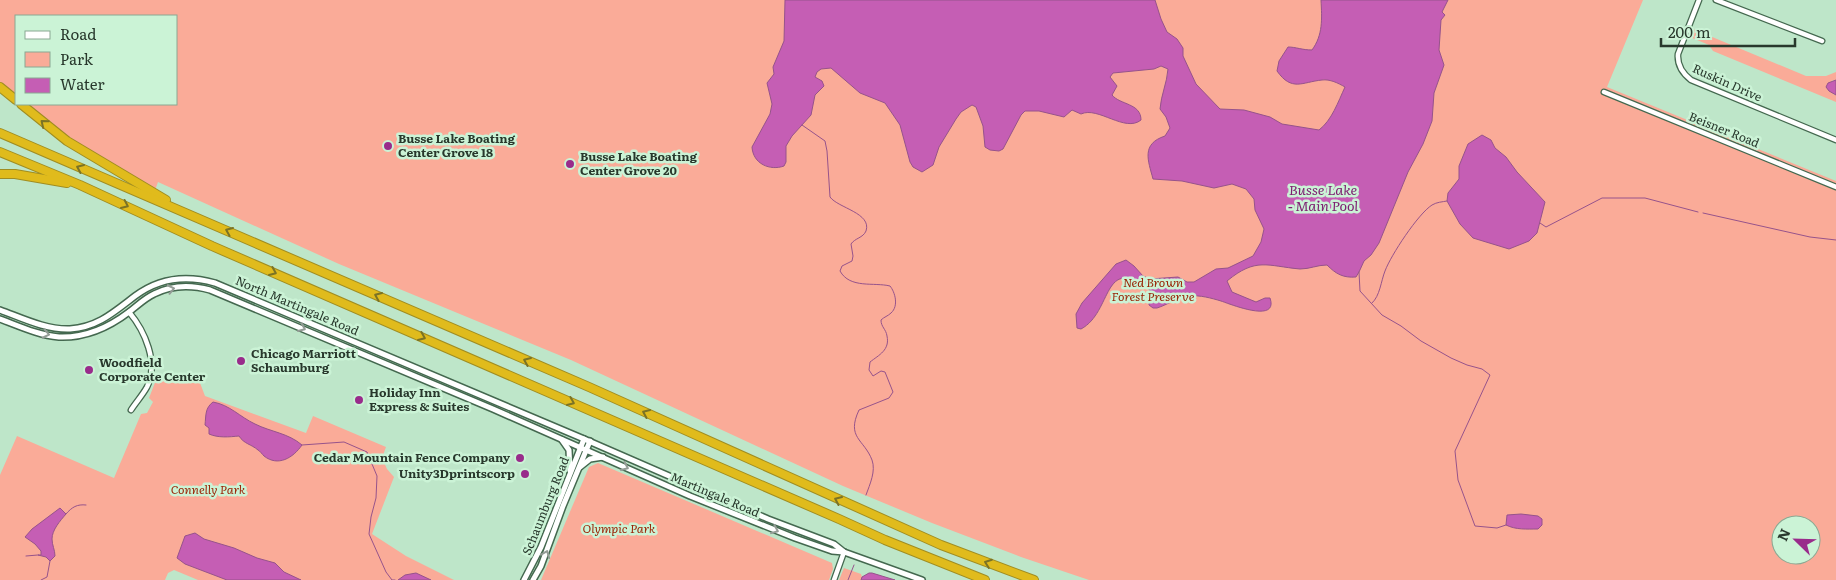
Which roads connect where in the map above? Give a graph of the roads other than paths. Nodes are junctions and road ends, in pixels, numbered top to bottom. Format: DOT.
graph roads {
  1 [pos="1699,0"];
  2 [pos="1716,0"];
  3 [pos="1822,41"];
  4 [pos="0,87"];
  5 [pos="1604,92"];
  6 [pos="15,99"];
  7 [pos="22,105"];
  8 [pos="0,133"];
  9 [pos="1836,140"];
  10 [pos="0,152"];
  11 [pos="0,174"];
  12 [pos="80,185"];
  13 [pos="1836,187"];
  14 [pos="189,214"];
  15 [pos="0,310"];
  16 [pos="129,312"];
  17 [pos="0,319"];
  18 [pos="131,410"];
  19 [pos="562,439"];
  20 [pos="587,440"];
  21 [pos="583,448"];
  22 [pos="603,458"];
  23 [pos="578,470"];
  24 [pos="569,476"];
  25 [pos="844,552"];
  26 [pos="524,580"];
  27 [pos="533,580"];
  28 [pos="834,580"];
  29 [pos="922,580"];
  30 [pos="985,580"];
  31 [pos="1034,580"];
  1 -- 9 [label="street, Ruskin Drive"];
  2 -- 3 [label="street"];
  4 -- 6 [label="highway"];
  5 -- 13 [label="street, Beisner Road"];
  14 -- 7 [label="highway, one-way"];
  14 -- 8 [label="highway, one-way"];
  10 -- 12 [label="highway"];
  11 -- 12 [label="highway"];
  12 -- 30 [label="highway, one-way"];
  31 -- 14 [label="highway, one-way"];
  15 -- 20 [label="street, North Martingale Road"];
  17 -- 16 [label="street, North Martingale Road, one-way"];
  16 -- 18 [label="street"];
  16 -- 19 [label="street, North Martingale Road, one-way"];
  19 -- 21 [label="street, North Martingale Road"];
  19 -- 24 [label="street"];
  20 -- 21 [label="street, Schaumburg Road"];
  20 -- 25 [label="street, Martingale Road"];
  21 -- 22 [label="street, Martingale Road"];
  21 -- 23 [label="street, Schaumburg Road"];
  21 -- 24 [label="street, Schaumburg Road"];
  22 -- 23 [label="street"];
  22 -- 25 [label="street, Martingale Road, one-way"];
  27 -- 23 [label="street, Schaumburg Road, one-way"];
  24 -- 26 [label="street, Schaumburg Road"];
  25 -- 28 [label="street"];
  25 -- 29 [label="street, Martingale Road"];
}
